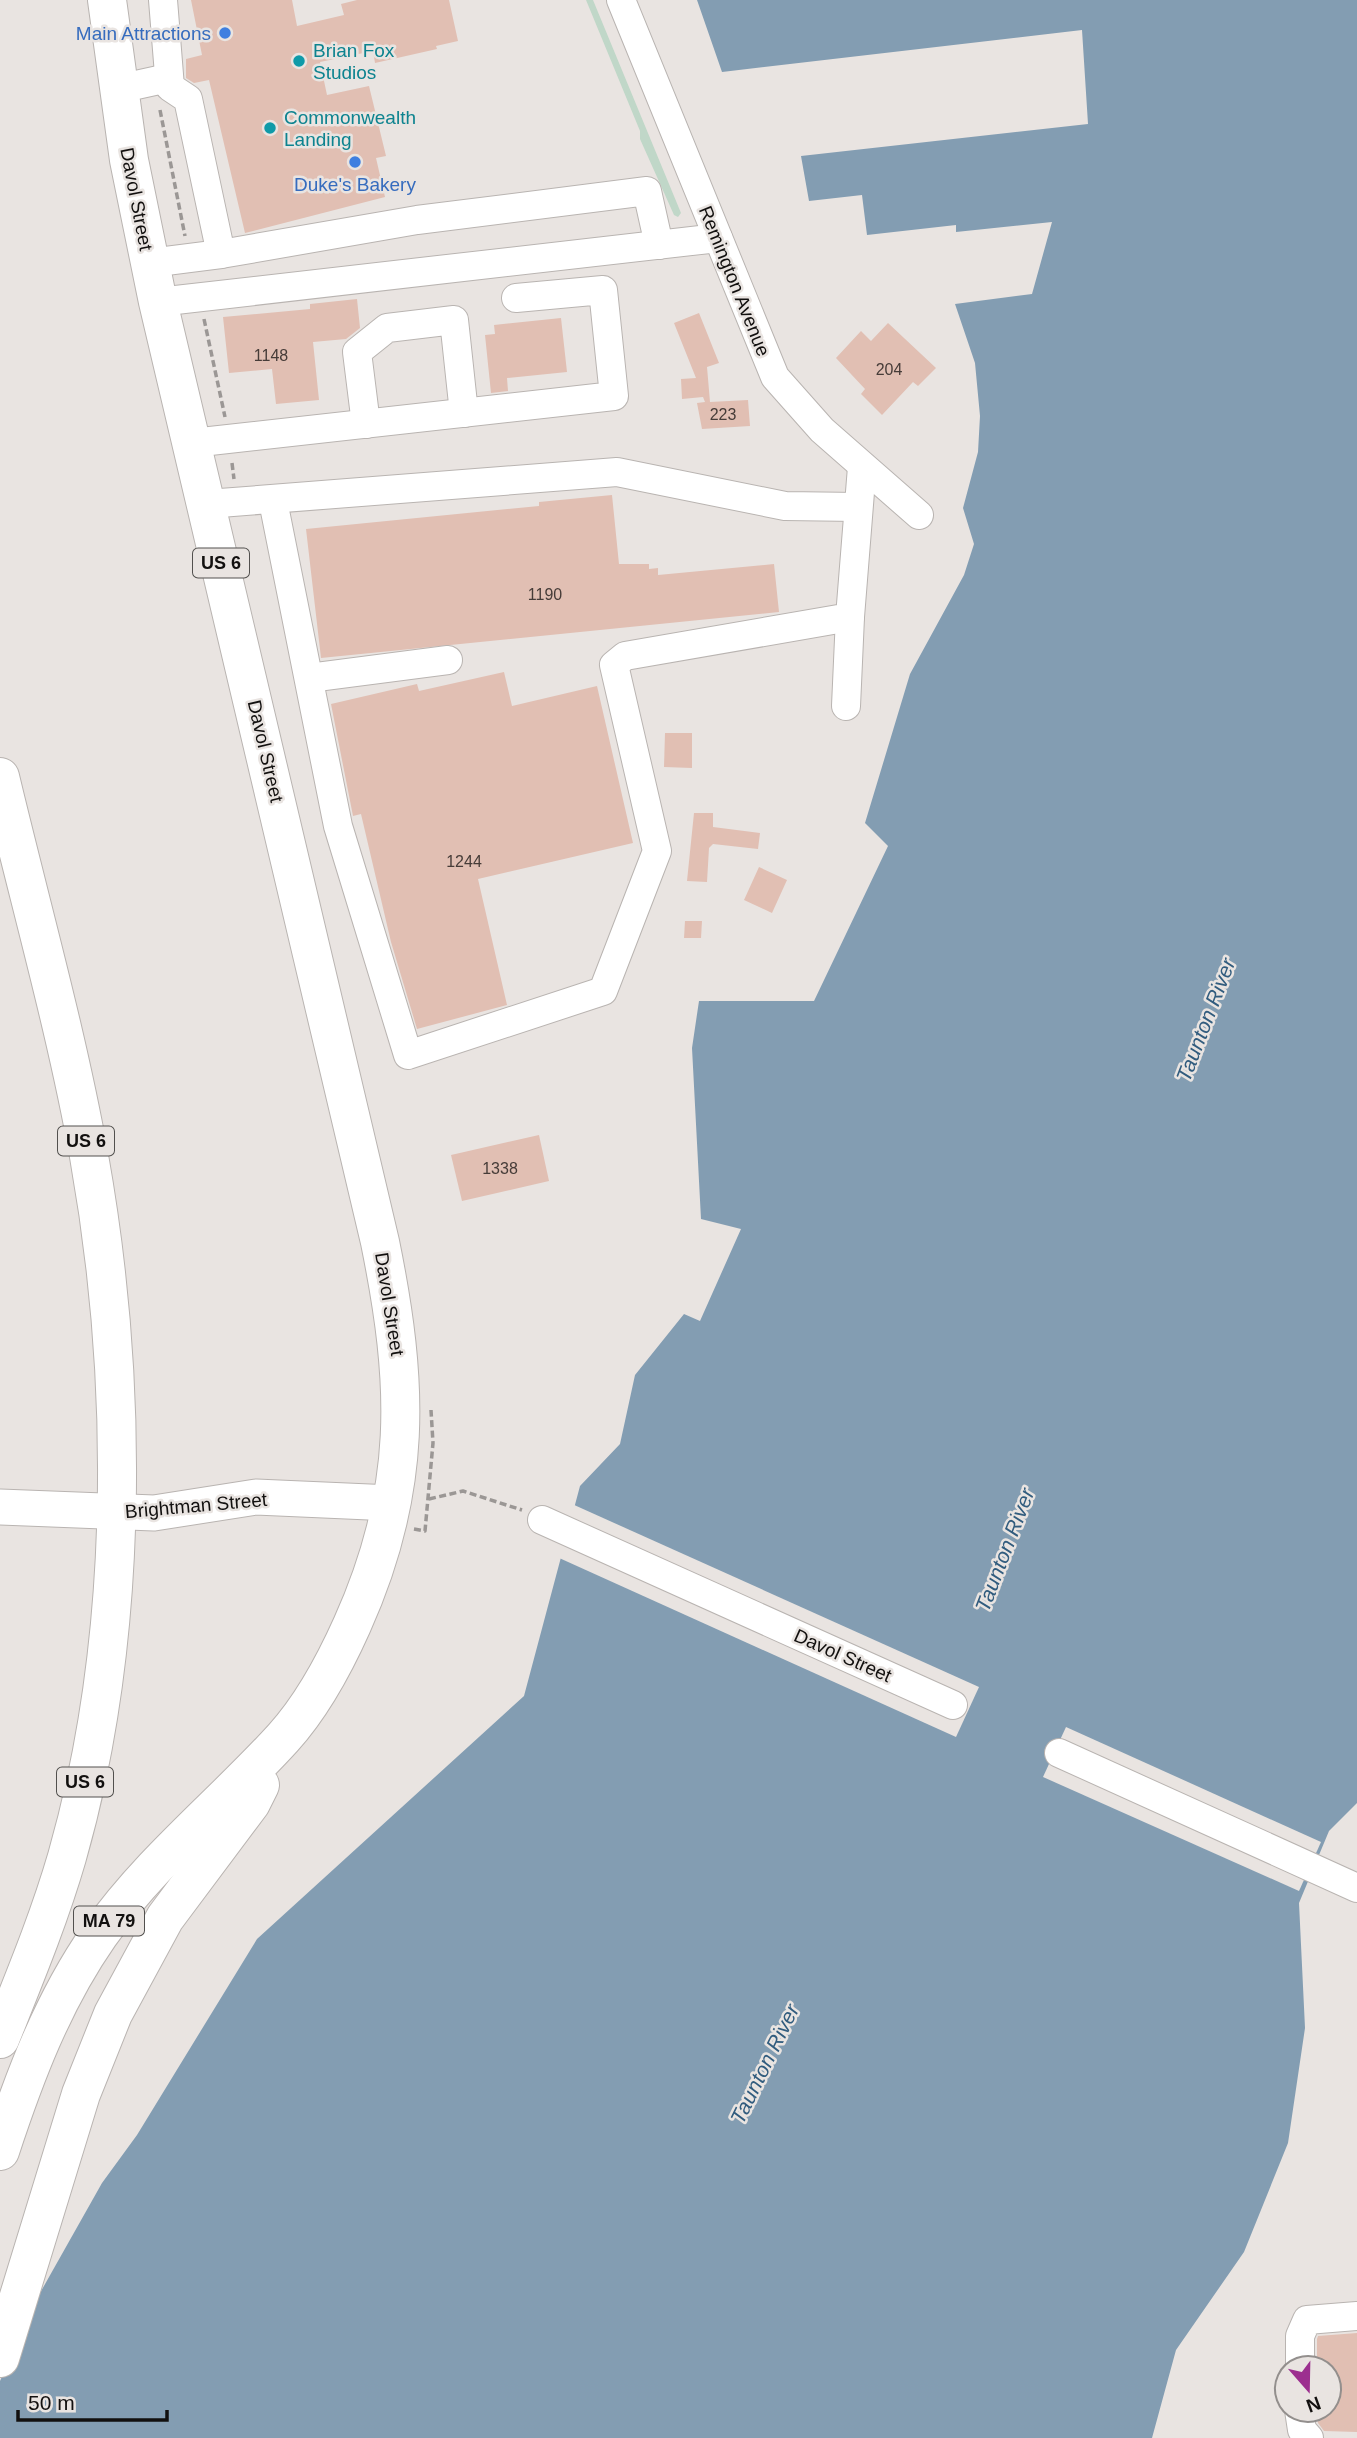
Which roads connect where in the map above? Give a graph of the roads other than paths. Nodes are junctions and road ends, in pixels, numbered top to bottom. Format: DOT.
graph roads {
  1 [pos="107,0"];
  2 [pos="163,0"];
  3 [pos="621,0"];
  4 [pos="162,79"];
  5 [pos="118,89"];
  6 [pos="718,238"];
  7 [pos="659,245"];
  8 [pos="221,254"];
  9 [pos="150,263"];
  10 [pos="516,298"];
  11 [pos="158,302"];
  12 [pos="464,413"];
  13 [pos="366,424"];
  14 [pos="192,443"];
  15 [pos="862,467"];
  16 [pos="273,501"];
  17 [pos="207,504"];
  18 [pos="858,507"];
  19 [pos="919,515"];
  20 [pos="850,617"];
  21 [pos="448,660"];
  22 [pos="309,678"];
  23 [pos="846,706"];
  24 [pos="0,777"];
  25 [pos="392,1503"];
  26 [pos="0,1507"];
  27 [pos="115,1513"];
  28 [pos="542,1520"];
  29 [pos="953,1705"];
  30 [pos="285,1736"];
  31 [pos="1059,1753"];
  32 [pos="1357,1888"];
  33 [pos="0,2039"];
  34 [pos="0,2151"];
  35 [pos="1357,2316"];
  36 [pos="1300,2354"];
  37 [pos="0,2358"];
  1 -- 5 [label="highway, Davol Street / US 6"];
  2 -- 4 [label="street"];
  3 -- 6 [label="street, Remington Avenue"];
  4 -- 5 [label="street"];
  4 -- 8 [label="street"];
  5 -- 9 [label="highway, Davol Street / US 6"];
  6 -- 7 [label="street"];
  6 -- 15 [label="street, Remington Avenue"];
  7 -- 8 [label="street"];
  7 -- 11 [label="street"];
  8 -- 9 [label="street"];
  9 -- 11 [label="highway, Davol Street / US 6"];
  10 -- 12 [label="street"];
  11 -- 14 [label="highway, Davol Street / US 6"];
  12 -- 13 [label="street"];
  12 -- 13 [label="street"];
  13 -- 14 [label="street"];
  14 -- 17 [label="highway, Davol Street / US 6"];
  15 -- 18 [label="street"];
  15 -- 19 [label="street, Remington Avenue"];
  16 -- 17 [label="street"];
  16 -- 18 [label="street"];
  16 -- 22 [label="street"];
  17 -- 25 [label="highway, Davol Street / US 6"];
  18 -- 20 [label="street"];
  20 -- 22 [label="street"];
  20 -- 23 [label="street"];
  21 -- 22 [label="street"];
  24 -- 27 [label="highway, US 6"];
  25 -- 27 [label="main road, Brightman Street"];
  25 -- 30 [label="highway, US 6"];
  26 -- 27 [label="main road, Brightman Street"];
  27 -- 33 [label="highway, US 6"];
  28 -- 29 [label="street, Davol Street"];
  30 -- 34 [label="highway, MA 79"];
  30 -- 37 [label="highway, US 6"];
  31 -- 32 [label="street"];
  35 -- 36 [label="street"];
}
